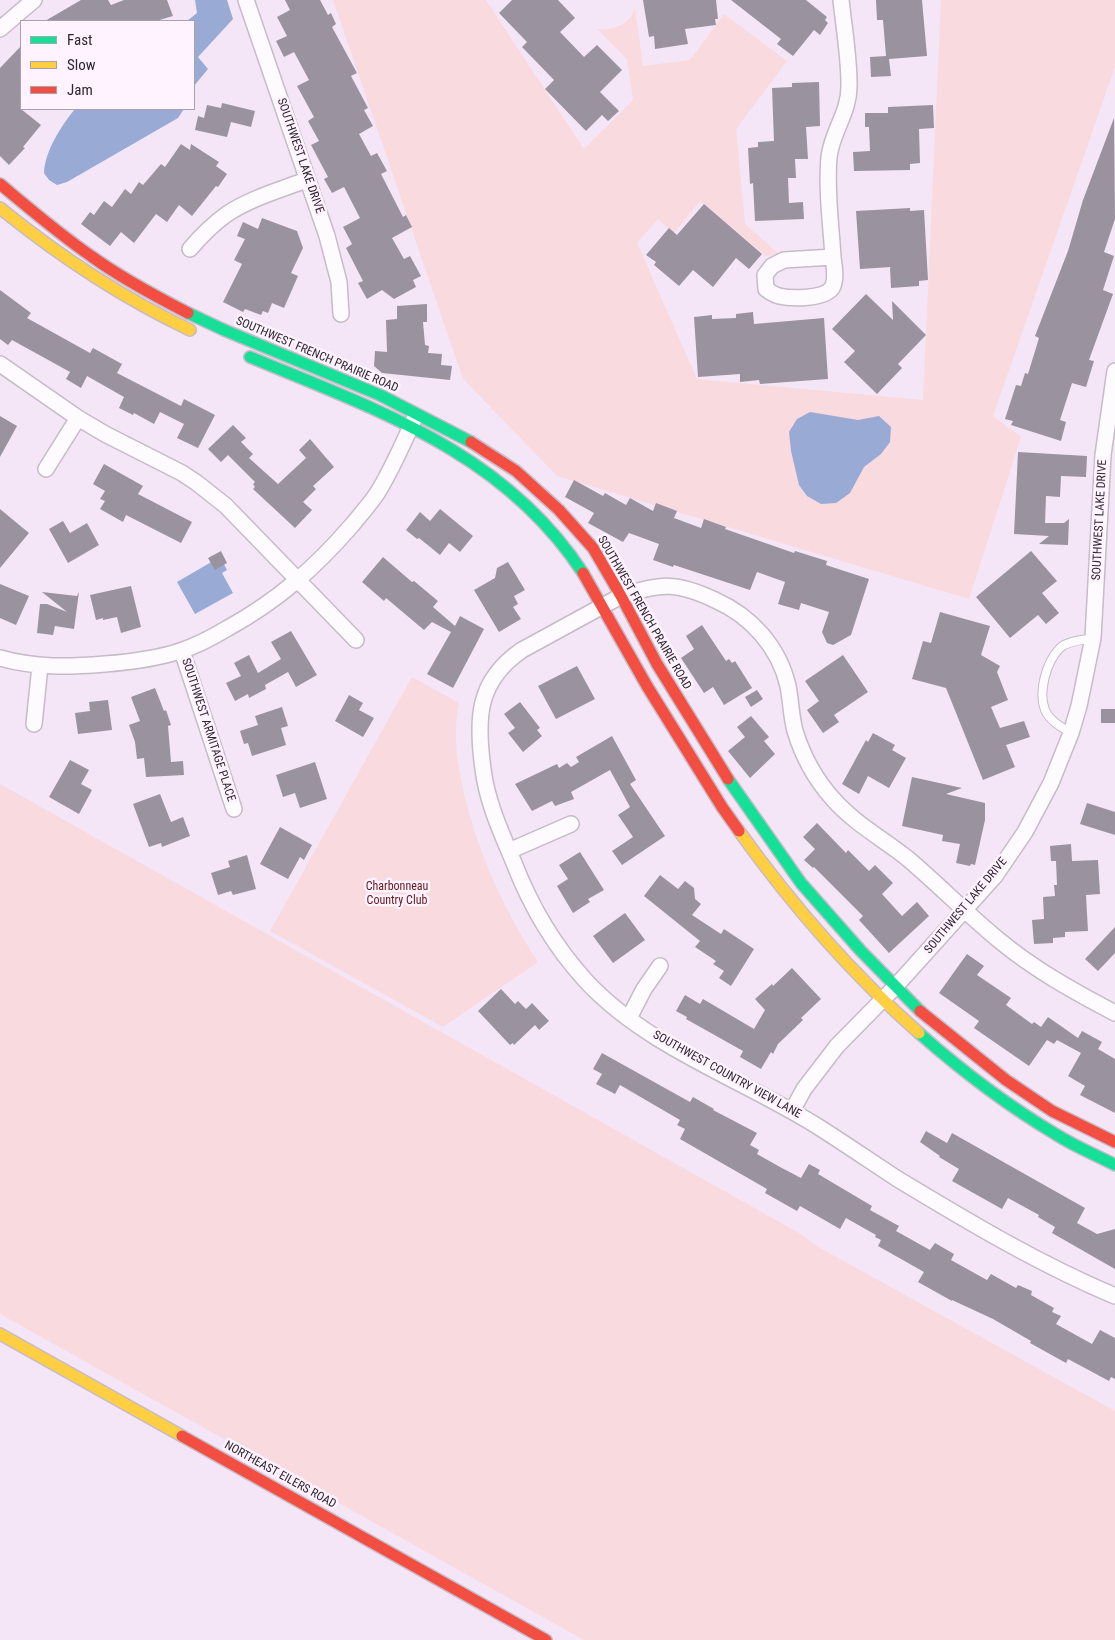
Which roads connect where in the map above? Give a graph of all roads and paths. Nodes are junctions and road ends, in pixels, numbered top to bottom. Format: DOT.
graph roads {
  1 [pos="34,0"];
  2 [pos="246,0"];
  3 [pos="841,0"];
  4 [pos="0,28"];
  5 [pos="306,180"];
  6 [pos="0,184"];
  7 [pos="0,208"];
  8 [pos="190,249"];
  9 [pos="833,257"];
  10 [pos="341,314"];
  11 [pos="203,336"];
  12 [pos="240,352"];
  13 [pos="0,364"];
  14 [pos="1115,371"];
  15 [pos="417,413"];
  16 [pos="78,418"];
  17 [pos="410,427"];
  18 [pos="46,469"];
  19 [pos="299,580"];
  20 [pos="621,596"];
  21 [pos="604,606"];
  22 [pos="1093,638"];
  23 [pos="356,640"];
  24 [pos="182,651"];
  25 [pos="0,658"];
  26 [pos="40,666"];
  27 [pos="34,724"];
  28 [pos="1071,733"];
  29 [pos="234,809"];
  30 [pos="571,824"];
  31 [pos="509,850"];
  32 [pos="965,911"];
  33 [pos="660,966"];
  34 [pos="895,987"];
  35 [pos="882,1000"];
  36 [pos="1115,1013"];
  37 [pos="629,1018"];
  38 [pos="792,1111"];
  39 [pos="1115,1142"];
  40 [pos="1115,1165"];
  41 [pos="1115,1296"];
  42 [pos="0,1334"];
  43 [pos="546,1640"];
  1 -- 4 [label="street"];
  2 -- 5 [label="street, SOUTHWEST LAKE DRIVE"];
  3 -- 9 [label="street"];
  5 -- 8 [label="street"];
  5 -- 10 [label="street, SOUTHWEST LAKE DRIVE"];
  6 -- 15 [label="street, SOUTHWEST FRENCH PRAIRIE ROAD"];
  7 -- 11 [label="street"];
  9 -- 9 [label="street"];
  12 -- 17 [label="street"];
  13 -- 16 [label="street"];
  14 -- 22 [label="street, SOUTHWEST LAKE DRIVE"];
  15 -- 17 [label="street"];
  15 -- 20 [label="street, SOUTHWEST FRENCH PRAIRIE ROAD"];
  16 -- 18 [label="street"];
  16 -- 19 [label="street"];
  17 -- 19 [label="street"];
  17 -- 21 [label="street"];
  19 -- 23 [label="street"];
  19 -- 24 [label="street"];
  20 -- 21 [label="street, SOUTHWEST COUNTRY VIEW LANE"];
  20 -- 32 [label="street, SOUTHWEST COUNTRY VIEW LANE"];
  20 -- 34 [label="street, SOUTHWEST FRENCH PRAIRIE ROAD"];
  21 -- 31 [label="street, SOUTHWEST COUNTRY VIEW LANE"];
  21 -- 35 [label="street"];
  22 -- 28 [label="street, SOUTHWEST LAKE DRIVE"];
  22 -- 28 [label="lane"];
  24 -- 26 [label="street"];
  24 -- 29 [label="street, SOUTHWEST ARMITAGE PLACE"];
  25 -- 26 [label="street"];
  26 -- 27 [label="street"];
  28 -- 32 [label="street, SOUTHWEST LAKE DRIVE"];
  30 -- 31 [label="street"];
  31 -- 37 [label="street, SOUTHWEST COUNTRY VIEW LANE"];
  32 -- 34 [label="street, SOUTHWEST LAKE DRIVE"];
  32 -- 36 [label="street, SOUTHWEST COUNTRY VIEW LANE"];
  33 -- 37 [label="street"];
  34 -- 35 [label="street, SOUTHWEST LAKE DRIVE"];
  34 -- 39 [label="street, SOUTHWEST FRENCH PRAIRIE ROAD"];
  35 -- 38 [label="street, SOUTHWEST LAKE DRIVE"];
  35 -- 40 [label="street"];
  37 -- 38 [label="street, SOUTHWEST COUNTRY VIEW LANE"];
  38 -- 41 [label="street, SOUTHWEST COUNTRY VIEW LANE"];
  42 -- 43 [label="street, NORTHEAST EILERS ROAD"];
}
